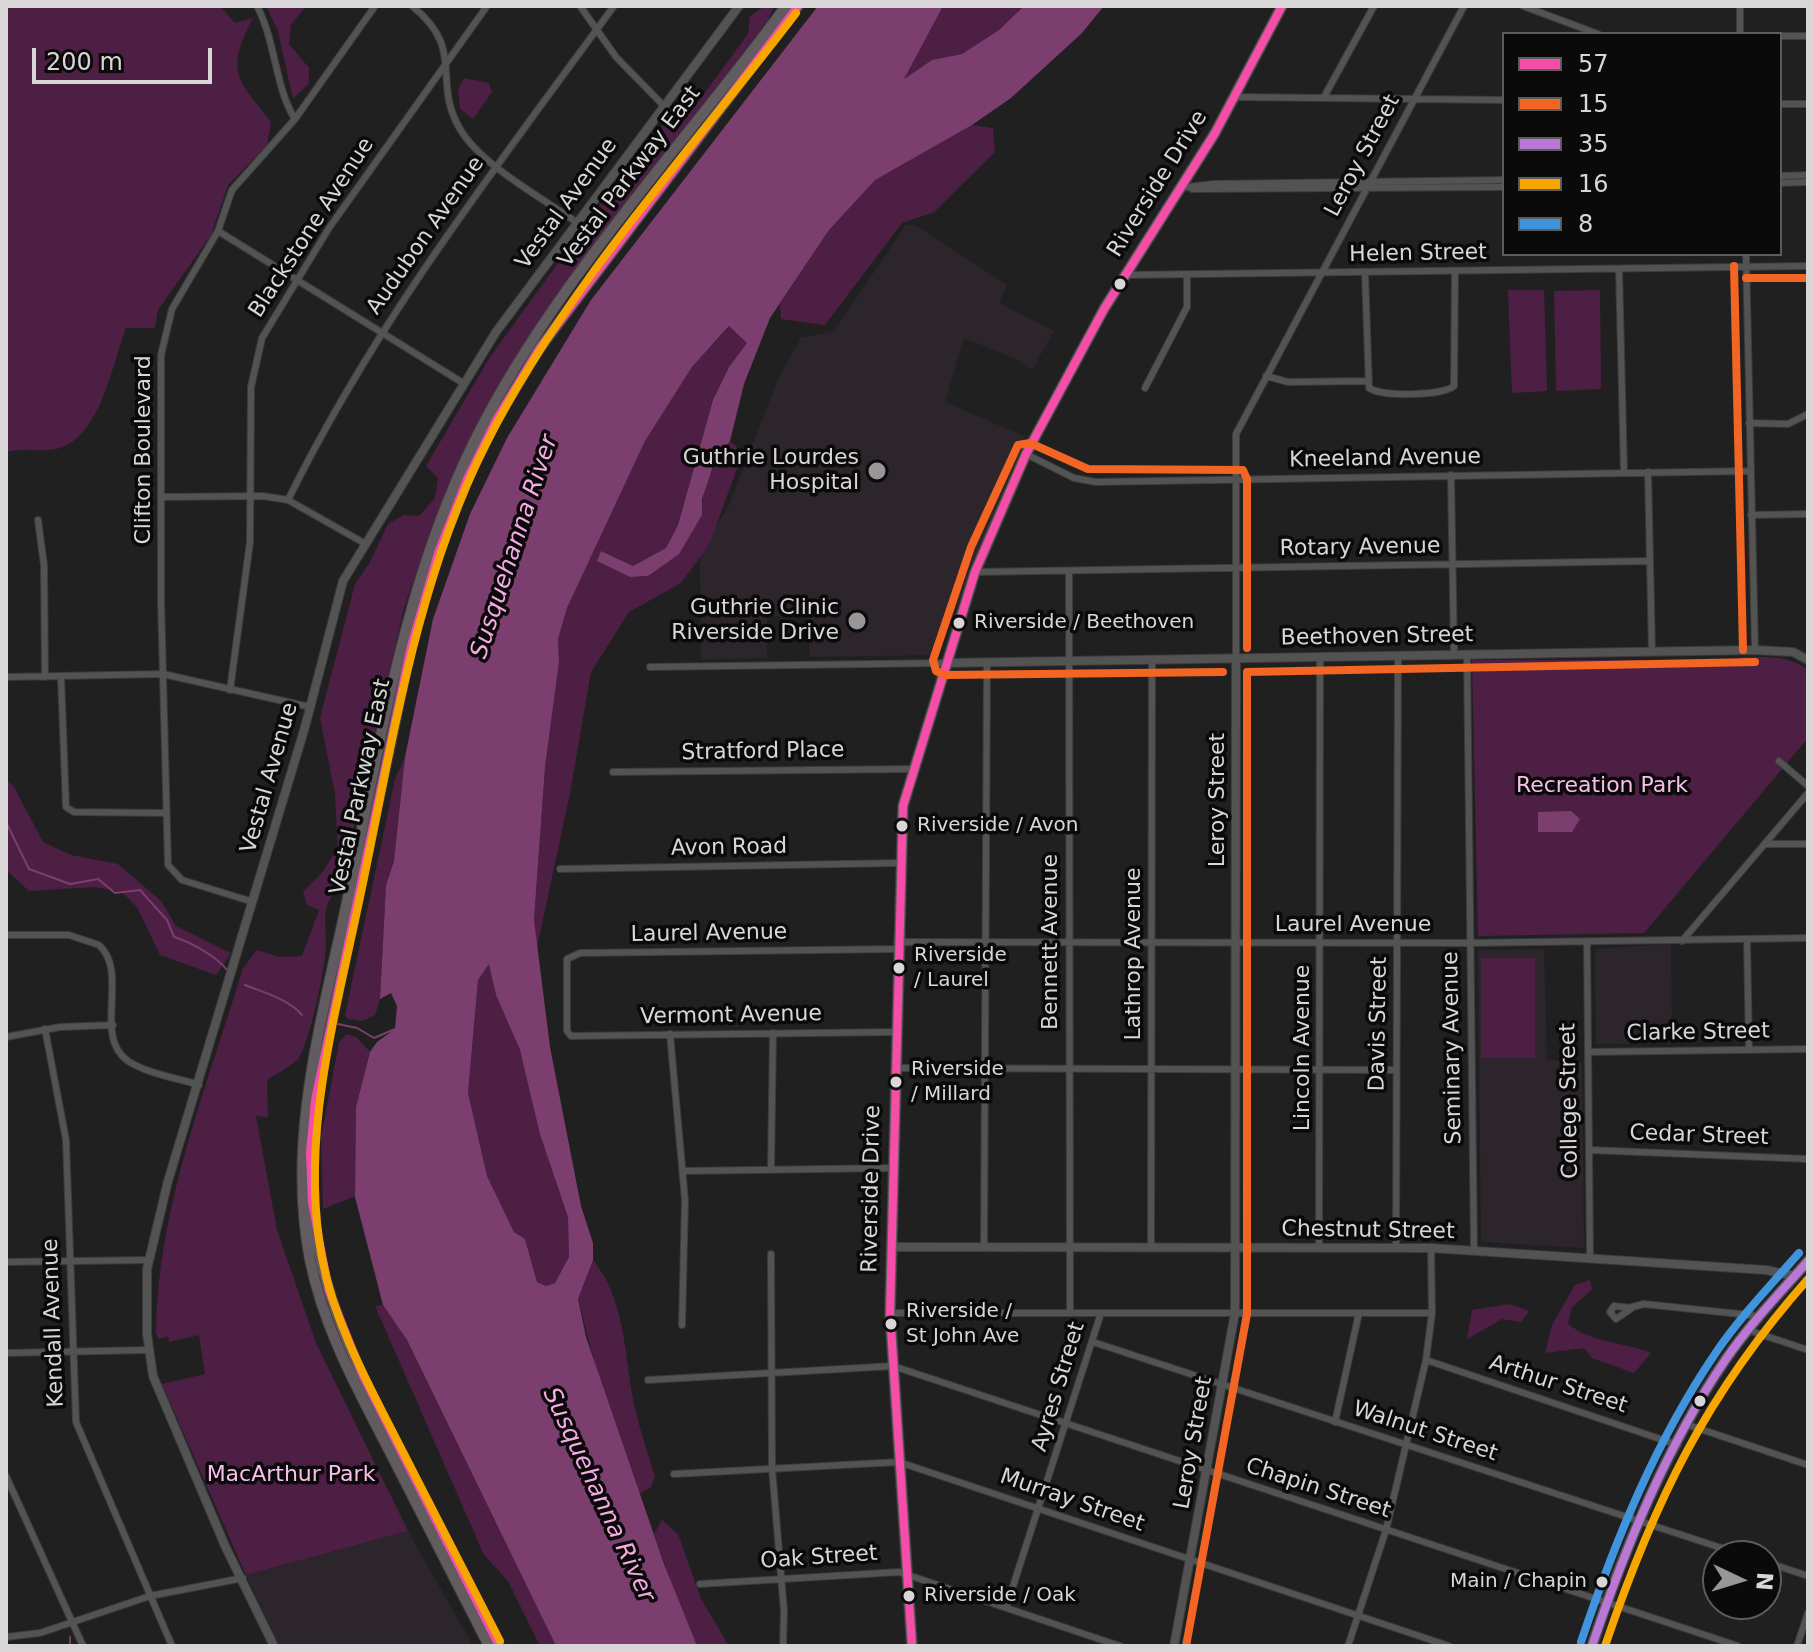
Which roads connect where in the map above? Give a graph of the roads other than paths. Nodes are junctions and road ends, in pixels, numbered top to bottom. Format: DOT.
graph roads {
  1 [pos="257,6"];
  2 [pos="375,6"];
  3 [pos="412,6"];
  4 [pos="487,6"];
  5 [pos="580,6"];
  6 [pos="614,6"];
  7 [pos="739,6"];
  8 [pos="786,6"];
  9 [pos="798,6"];
  10 [pos="1282,6"];
  11 [pos="1374,6"];
  12 [pos="1464,6"];
  13 [pos="1523,6"];
  14 [pos="1740,6"];
  15 [pos="596,31"];
  16 [pos="1593,32"];
  17 [pos="1740,32"];
  18 [pos="1782,36"];
  19 [pos="1808,36"];
  20 [pos="447,64"];
  21 [pos="1415,96"];
  22 [pos="1235,97"];
  23 [pos="1324,97"];
  24 [pos="1502,100"];
  25 [pos="662,104"];
  26 [pos="1782,104"];
  27 [pos="1808,104"];
  28 [pos="295,119"];
  29 [pos="496,166"];
  30 [pos="1808,175"];
  31 [pos="1782,176"];
  32 [pos="1502,180"];
  33 [pos="1808,182"];
  34 [pos="1782,183"];
  35 [pos="1368,186"];
  36 [pos="1502,187"];
  37 [pos="1180,188"];
  38 [pos="576,222"];
  39 [pos="218,231"];
  40 [pos="1746,256"];
  41 [pos="1746,266"];
  42 [pos="1808,266"];
  43 [pos="1619,269"];
  44 [pos="1455,271"];
  45 [pos="1365,273"];
  46 [pos="1321,274"];
  47 [pos="1125,275"];
  48 [pos="1187,275"];
  49 [pos="297,279"];
  50 [pos="381,332"];
  51 [pos="1266,376"];
  52 [pos="1367,381"];
  53 [pos="463,383"];
  54 [pos="1145,388"];
  55 [pos="1808,414"];
  56 [pos="1749,423"];
  57 [pos="1026,454"];
  58 [pos="1750,471"];
  59 [pos="1648,472"];
  60 [pos="1624,473"];
  61 [pos="1451,475"];
  62 [pos="1235,479"];
  63 [pos="251,496"];
  64 [pos="161,497"];
  65 [pos="288,500"];
  66 [pos="1808,514"];
  67 [pos="1751,515"];
  68 [pos="38,520"];
  69 [pos="364,543"];
  70 [pos="1650,561"];
  71 [pos="1452,564"];
  72 [pos="1236,567"];
  73 [pos="1069,571"];
  74 [pos="975,572"];
  75 [pos="1755,650"];
  76 [pos="1652,652"];
  77 [pos="1454,654"];
  78 [pos="1467,654"];
  79 [pos="1398,655"];
  80 [pos="1320,656"];
  81 [pos="1236,657"];
  82 [pos="1152,659"];
  83 [pos="1070,660"];
  84 [pos="1808,660"];
  85 [pos="987,662"];
  86 [pos="945,663"];
  87 [pos="650,667"];
  88 [pos="163,674"];
  89 [pos="6,677"];
  90 [pos="45,677"];
  91 [pos="61,677"];
  92 [pos="230,690"];
  93 [pos="310,707"];
  94 [pos="1779,761"];
  95 [pos="913,769"];
  96 [pos="613,772"];
  97 [pos="1808,786"];
  98 [pos="1808,793"];
  99 [pos="166,813"];
  100 [pos="1765,844"];
  101 [pos="1808,844"];
  102 [pos="899,863"];
  103 [pos="560,869"];
  104 [pos="253,902"];
  105 [pos="6,935"];
  106 [pos="1808,938"];
  107 [pos="1747,940"];
  108 [pos="1682,941"];
  109 [pos="985,942"];
  110 [pos="1069,942"];
  111 [pos="1152,942"];
  112 [pos="1587,942"];
  113 [pos="1236,943"];
  114 [pos="1320,943"];
  115 [pos="1397,943"];
  116 [pos="1469,943"];
  117 [pos="897,946"];
  118 [pos="113,1025"];
  119 [pos="45,1029"];
  120 [pos="896,1032"];
  121 [pos="773,1033"];
  122 [pos="568,1034"];
  123 [pos="670,1034"];
  124 [pos="6,1037"];
  125 [pos="1808,1049"];
  126 [pos="1749,1050"];
  127 [pos="1589,1052"];
  128 [pos="895,1068"];
  129 [pos="984,1069"];
  130 [pos="1070,1069"];
  131 [pos="1151,1070"];
  132 [pos="1236,1070"];
  133 [pos="1396,1070"];
  134 [pos="1322,1071"];
  135 [pos="199,1085"];
  136 [pos="1590,1150"];
  137 [pos="1808,1159"];
  138 [pos="892,1168"];
  139 [pos="771,1169"];
  140 [pos="683,1171"];
  141 [pos="891,1247"];
  142 [pos="984,1248"];
  143 [pos="1151,1248"];
  144 [pos="1236,1248"];
  145 [pos="1319,1248"];
  146 [pos="1431,1248"];
  147 [pos="1070,1249"];
  148 [pos="1396,1249"];
  149 [pos="1474,1250"];
  150 [pos="771,1254"];
  151 [pos="1590,1258"];
  152 [pos="149,1260"];
  153 [pos="70,1261"];
  154 [pos="1808,1261"];
  155 [pos="6,1262"];
  156 [pos="1795,1276"];
  157 [pos="1632,1307"];
  158 [pos="890,1313"];
  159 [pos="1070,1313"];
  160 [pos="1101,1313"];
  161 [pos="1235,1313"];
  162 [pos="1359,1313"];
  163 [pos="1432,1313"];
  164 [pos="1760,1316"];
  165 [pos="682,1325"];
  166 [pos="1748,1330"];
  167 [pos="1093,1342"];
  168 [pos="148,1350"];
  169 [pos="1808,1350"];
  170 [pos="71,1352"];
  171 [pos="6,1353"];
  172 [pos="1426,1360"];
  173 [pos="893,1366"];
  174 [pos="769,1373"];
  175 [pos="648,1380"];
  176 [pos="1222,1384"];
  177 [pos="1335,1422"];
  178 [pos="1066,1425"];
  179 [pos="1688,1425"];
  180 [pos="1407,1444"];
  181 [pos="1678,1445"];
  182 [pos="899,1462"];
  183 [pos="1808,1465"];
  184 [pos="772,1468"];
  185 [pos="1206,1471"];
  186 [pos="674,1474"];
  187 [pos="6,1476"];
  188 [pos="1039,1509"];
  189 [pos="1640,1522"];
  190 [pos="1386,1530"];
  191 [pos="1702,1542"];
  192 [pos="1191,1559"];
  193 [pos="1782,1567"];
  194 [pos="907,1575"];
  195 [pos="1808,1576"];
  196 [pos="243,1578"];
  197 [pos="780,1578"];
  198 [pos="700,1584"];
  199 [pos="150,1596"];
  200 [pos="1606,1603"];
  201 [pos="1006,1608"];
  202 [pos="1808,1613"];
  203 [pos="1358,1614"];
  204 [pos="72,1622"];
  205 [pos="6,1637"];
  206 [pos="83,1646"];
  207 [pos="172,1646"];
  208 [pos="274,1646"];
  209 [pos="489,1646"];
  210 [pos="499,1646"];
  211 [pos="783,1646"];
  212 [pos="912,1646"];
  213 [pos="1120,1646"];
  214 [pos="1174,1646"];
  215 [pos="1348,1646"];
  216 [pos="1449,1646"];
  217 [pos="1592,1646"];
  218 [pos="1738,1646"];
  219 [pos="1797,1646"];
  1 -- 28 [label="street"];
  2 -- 28 [label="street, Clifton Boulevard"];
  3 -- 20 [label="street"];
  4 -- 20 [label="street, Blackstone Avenue"];
  5 -- 15 [label="street"];
  6 -- 15 [label="street, Audubon Avenue"];
  7 -- 25 [label="street, Vestal Avenue"];
  8 -- 209 [label="main road, Vestal Parkway East"];
  9 -- 210 [label="main road, Vestal Parkway East"];
  10 -- 22 [label="main road, Riverside Drive"];
  11 -- 23 [label="street"];
  12 -- 21 [label="street, Leroy Street"];
  13 -- 16 [label="street"];
  14 -- 17 [label="street"];
  15 -- 25 [label="street"];
  15 -- 29 [label="street, Audubon Avenue"];
  18 -- 19 [label="street"];
  20 -- 29 [label="street"];
  20 -- 49 [label="street, Blackstone Avenue"];
  21 -- 23 [label="street"];
  21 -- 24 [label="street"];
  21 -- 35 [label="street, Leroy Street"];
  22 -- 23 [label="street"];
  22 -- 37 [label="main road, Riverside Drive"];
  25 -- 38 [label="street, Vestal Avenue"];
  26 -- 27 [label="street"];
  28 -- 39 [label="street, Clifton Boulevard"];
  29 -- 38 [label="street"];
  29 -- 50 [label="street, Audubon Avenue"];
  30 -- 31 [label="street"];
  32 -- 35 [label="street"];
  33 -- 34 [label="street"];
  35 -- 36 [label="street"];
  35 -- 37 [label="street"];
  35 -- 46 [label="street, Leroy Street"];
  37 -- 47 [label="main road, Riverside Drive"];
  38 -- 53 [label="street, Vestal Avenue"];
  39 -- 49 [label="street"];
  39 -- 64 [label="street, Clifton Boulevard"];
  40 -- 41 [label="street"];
  41 -- 42 [label="street, Helen Street"];
  41 -- 43 [label="street, Helen Street"];
  41 -- 56 [label="street"];
  43 -- 44 [label="street, Helen Street"];
  43 -- 60 [label="street"];
  44 -- 45 [label="street, Helen Street"];
  44 -- 52 [label="street"];
  45 -- 46 [label="street, Helen Street"];
  45 -- 52 [label="street"];
  46 -- 48 [label="street, Helen Street"];
  46 -- 51 [label="street, Leroy Street"];
  47 -- 48 [label="street, Helen Street"];
  47 -- 57 [label="main road, Riverside Drive"];
  48 -- 54 [label="street"];
  49 -- 50 [label="street"];
  49 -- 63 [label="street, Blackstone Avenue"];
  50 -- 53 [label="street"];
  50 -- 65 [label="street, Audubon Avenue"];
  51 -- 52 [label="street"];
  51 -- 62 [label="street, Leroy Street"];
  53 -- 69 [label="street, Vestal Avenue"];
  55 -- 56 [label="street"];
  56 -- 58 [label="street"];
  57 -- 62 [label="street, Kneeland Avenue"];
  57 -- 74 [label="main road, Riverside Drive"];
  58 -- 59 [label="street, Kneeland Avenue"];
  58 -- 67 [label="street"];
  59 -- 60 [label="street, Kneeland Avenue"];
  59 -- 70 [label="street"];
  60 -- 61 [label="street, Kneeland Avenue"];
  61 -- 62 [label="street, Kneeland Avenue"];
  61 -- 71 [label="street"];
  62 -- 72 [label="street, Leroy Street"];
  63 -- 64 [label="street"];
  63 -- 65 [label="street"];
  63 -- 92 [label="street, Blackstone Avenue"];
  64 -- 88 [label="street, Clifton Boulevard"];
  65 -- 69 [label="street"];
  66 -- 67 [label="street"];
  67 -- 75 [label="street"];
  68 -- 90 [label="street"];
  69 -- 93 [label="street, Vestal Avenue"];
  70 -- 71 [label="street, Rotary Avenue"];
  70 -- 76 [label="street"];
  71 -- 72 [label="street, Rotary Avenue"];
  71 -- 77 [label="street"];
  72 -- 73 [label="street, Rotary Avenue"];
  72 -- 81 [label="street, Leroy Street"];
  73 -- 74 [label="street, Rotary Avenue"];
  73 -- 83 [label="street, Bennett Avenue"];
  74 -- 86 [label="main road, Riverside Drive"];
  75 -- 76 [label="street, Beethoven Street"];
  75 -- 84 [label="street, Beethoven Street"];
  76 -- 78 [label="street, Beethoven Street"];
  77 -- 78 [label="street, Beethoven Street"];
  77 -- 79 [label="street, Beethoven Street"];
  78 -- 116 [label="street, Seminary Avenue"];
  79 -- 80 [label="street, Beethoven Street"];
  79 -- 115 [label="street, Davis Street"];
  80 -- 81 [label="street, Beethoven Street"];
  80 -- 114 [label="street, Lincoln Avenue"];
  81 -- 82 [label="street, Beethoven Street"];
  81 -- 113 [label="street, Leroy Street"];
  82 -- 83 [label="street, Beethoven Street"];
  82 -- 111 [label="street, Lathrop Avenue"];
  83 -- 85 [label="street, Beethoven Street"];
  83 -- 110 [label="street, Bennett Avenue"];
  85 -- 86 [label="street, Beethoven Street"];
  85 -- 109 [label="street"];
  86 -- 87 [label="street"];
  86 -- 95 [label="main road, Riverside Drive"];
  88 -- 91 [label="street"];
  88 -- 92 [label="street"];
  88 -- 99 [label="street, Clifton Boulevard"];
  89 -- 90 [label="street"];
  90 -- 91 [label="street"];
  91 -- 99 [label="street"];
  92 -- 93 [label="street"];
  93 -- 104 [label="street, Vestal Avenue"];
  94 -- 97 [label="street"];
  95 -- 96 [label="street, Stratford Place"];
  95 -- 102 [label="main road, Riverside Drive"];
  98 -- 100 [label="street"];
  99 -- 104 [label="street, Clifton Boulevard"];
  100 -- 101 [label="street"];
  100 -- 108 [label="street"];
  102 -- 103 [label="street, Avon Road"];
  102 -- 117 [label="main road, Riverside Drive"];
  104 -- 135 [label="street, Vestal Avenue"];
  105 -- 118 [label="street"];
  106 -- 107 [label="street, Laurel Avenue"];
  107 -- 108 [label="street, Laurel Avenue"];
  107 -- 126 [label="street"];
  108 -- 112 [label="street, Laurel Avenue"];
  109 -- 110 [label="street, Laurel Avenue"];
  109 -- 117 [label="street, Laurel Avenue"];
  109 -- 129 [label="street"];
  110 -- 111 [label="street, Laurel Avenue"];
  110 -- 130 [label="street, Bennett Avenue"];
  111 -- 113 [label="street, Laurel Avenue"];
  111 -- 131 [label="street, Lathrop Avenue"];
  112 -- 116 [label="street, Laurel Avenue"];
  112 -- 127 [label="street, College Street"];
  113 -- 114 [label="street, Laurel Avenue"];
  113 -- 132 [label="street, Leroy Street"];
  114 -- 115 [label="street, Laurel Avenue"];
  114 -- 134 [label="street, Lincoln Avenue"];
  115 -- 116 [label="street, Laurel Avenue"];
  115 -- 133 [label="street, Davis Street"];
  116 -- 149 [label="street, Seminary Avenue"];
  117 -- 120 [label="main road, Riverside Drive"];
  117 -- 122 [label="street, Laurel Avenue"];
  118 -- 119 [label="street"];
  118 -- 135 [label="street"];
  119 -- 124 [label="street"];
  119 -- 153 [label="street, Kendall Avenue"];
  120 -- 121 [label="street, Vermont Avenue"];
  120 -- 128 [label="main road, Riverside Drive"];
  121 -- 123 [label="street, Vermont Avenue"];
  121 -- 139 [label="street"];
  122 -- 123 [label="street, Vermont Avenue"];
  123 -- 140 [label="street"];
  125 -- 126 [label="street, Clarke Street"];
  126 -- 127 [label="street, Clarke Street"];
  127 -- 136 [label="street, College Street"];
  128 -- 129 [label="street"];
  128 -- 138 [label="main road, Riverside Drive"];
  129 -- 130 [label="street"];
  129 -- 142 [label="street"];
  130 -- 131 [label="street"];
  130 -- 147 [label="street, Bennett Avenue"];
  131 -- 132 [label="street"];
  131 -- 143 [label="street, Lathrop Avenue"];
  132 -- 134 [label="street"];
  132 -- 144 [label="street, Leroy Street"];
  133 -- 134 [label="street"];
  133 -- 148 [label="street, Davis Street"];
  134 -- 145 [label="street, Lincoln Avenue"];
  135 -- 152 [label="street, Vestal Avenue"];
  136 -- 137 [label="street, Cedar Street"];
  136 -- 151 [label="street, College Street"];
  138 -- 139 [label="street"];
  138 -- 141 [label="main road, Riverside Drive"];
  139 -- 140 [label="street"];
  140 -- 165 [label="street"];
  141 -- 142 [label="street, Chestnut Street"];
  141 -- 158 [label="main road, Riverside Drive"];
  142 -- 147 [label="street, Chestnut Street"];
  143 -- 144 [label="street, Chestnut Street"];
  143 -- 147 [label="street, Chestnut Street"];
  144 -- 145 [label="street, Chestnut Street"];
  144 -- 161 [label="street, Leroy Street"];
  145 -- 148 [label="street, Chestnut Street"];
  146 -- 148 [label="street, Chestnut Street"];
  146 -- 149 [label="street, Chestnut Street"];
  146 -- 163 [label="street"];
  147 -- 159 [label="street, Bennett Avenue"];
  149 -- 151 [label="street, Chestnut Street"];
  150 -- 174 [label="street"];
  151 -- 156 [label="street, Chestnut Street"];
  152 -- 153 [label="street"];
  152 -- 168 [label="street, Vestal Avenue"];
  153 -- 155 [label="street"];
  153 -- 170 [label="street, Kendall Avenue"];
  154 -- 156 [label="main road"];
  156 -- 164 [label="main road"];
  157 -- 164 [label="street"];
  158 -- 159 [label="street"];
  158 -- 173 [label="main road, Riverside Drive"];
  159 -- 160 [label="street"];
  160 -- 161 [label="street"];
  160 -- 167 [label="street, Ayres Street"];
  161 -- 162 [label="street"];
  161 -- 176 [label="street, Leroy Street"];
  162 -- 163 [label="street"];
  162 -- 177 [label="street"];
  163 -- 172 [label="street"];
  164 -- 166 [label="main road"];
  166 -- 169 [label="street"];
  166 -- 179 [label="main road"];
  167 -- 176 [label="street, Walnut Street"];
  167 -- 178 [label="street, Ayres Street"];
  168 -- 170 [label="street"];
  168 -- 196 [label="street, Vestal Avenue"];
  170 -- 171 [label="street"];
  170 -- 199 [label="street, Kendall Avenue"];
  172 -- 180 [label="street"];
  172 -- 181 [label="street, Arthur Street"];
  173 -- 174 [label="street, Chapin Street"];
  173 -- 178 [label="street, Chapin Street"];
  173 -- 182 [label="main road, Riverside Drive"];
  174 -- 175 [label="street, Chapin Street"];
  174 -- 184 [label="street"];
  176 -- 177 [label="street, Walnut Street"];
  176 -- 185 [label="street, Leroy Street"];
  177 -- 180 [label="street, Walnut Street"];
  178 -- 185 [label="street, Chapin Street"];
  178 -- 188 [label="street, Ayres Street"];
  179 -- 181 [label="main road"];
  179 -- 183 [label="street"];
  180 -- 189 [label="street, Walnut Street"];
  180 -- 190 [label="street"];
  181 -- 189 [label="main road"];
  182 -- 184 [label="street, Murray Street"];
  182 -- 188 [label="street, Murray Street"];
  182 -- 194 [label="main road, Riverside Drive"];
  184 -- 186 [label="street, Murray Street"];
  184 -- 197 [label="street"];
  185 -- 190 [label="street, Chapin Street"];
  185 -- 192 [label="street, Leroy Street"];
  187 -- 204 [label="street"];
  188 -- 192 [label="street, Murray Street"];
  188 -- 201 [label="street, Ayres Street"];
  189 -- 191 [label="street, Walnut Street"];
  189 -- 200 [label="main road"];
  190 -- 200 [label="street, Chapin Street"];
  190 -- 203 [label="street"];
  192 -- 203 [label="street, Murray Street"];
  192 -- 214 [label="street, Leroy Street"];
  193 -- 195 [label="street"];
  194 -- 197 [label="street, Oak Street"];
  194 -- 201 [label="street, Oak Street"];
  194 -- 212 [label="main road, Riverside Drive"];
  196 -- 199 [label="street"];
  196 -- 208 [label="street, Vestal Avenue"];
  197 -- 198 [label="street, Oak Street"];
  197 -- 211 [label="street"];
  199 -- 204 [label="street"];
  199 -- 207 [label="street, Kendall Avenue"];
  200 -- 217 [label="main road"];
  200 -- 218 [label="street, Chapin Street"];
  201 -- 213 [label="street, Oak Street"];
  202 -- 219 [label="street"];
  203 -- 215 [label="street"];
  203 -- 216 [label="street, Murray Street"];
  204 -- 205 [label="street"];
  204 -- 206 [label="street"];
}
